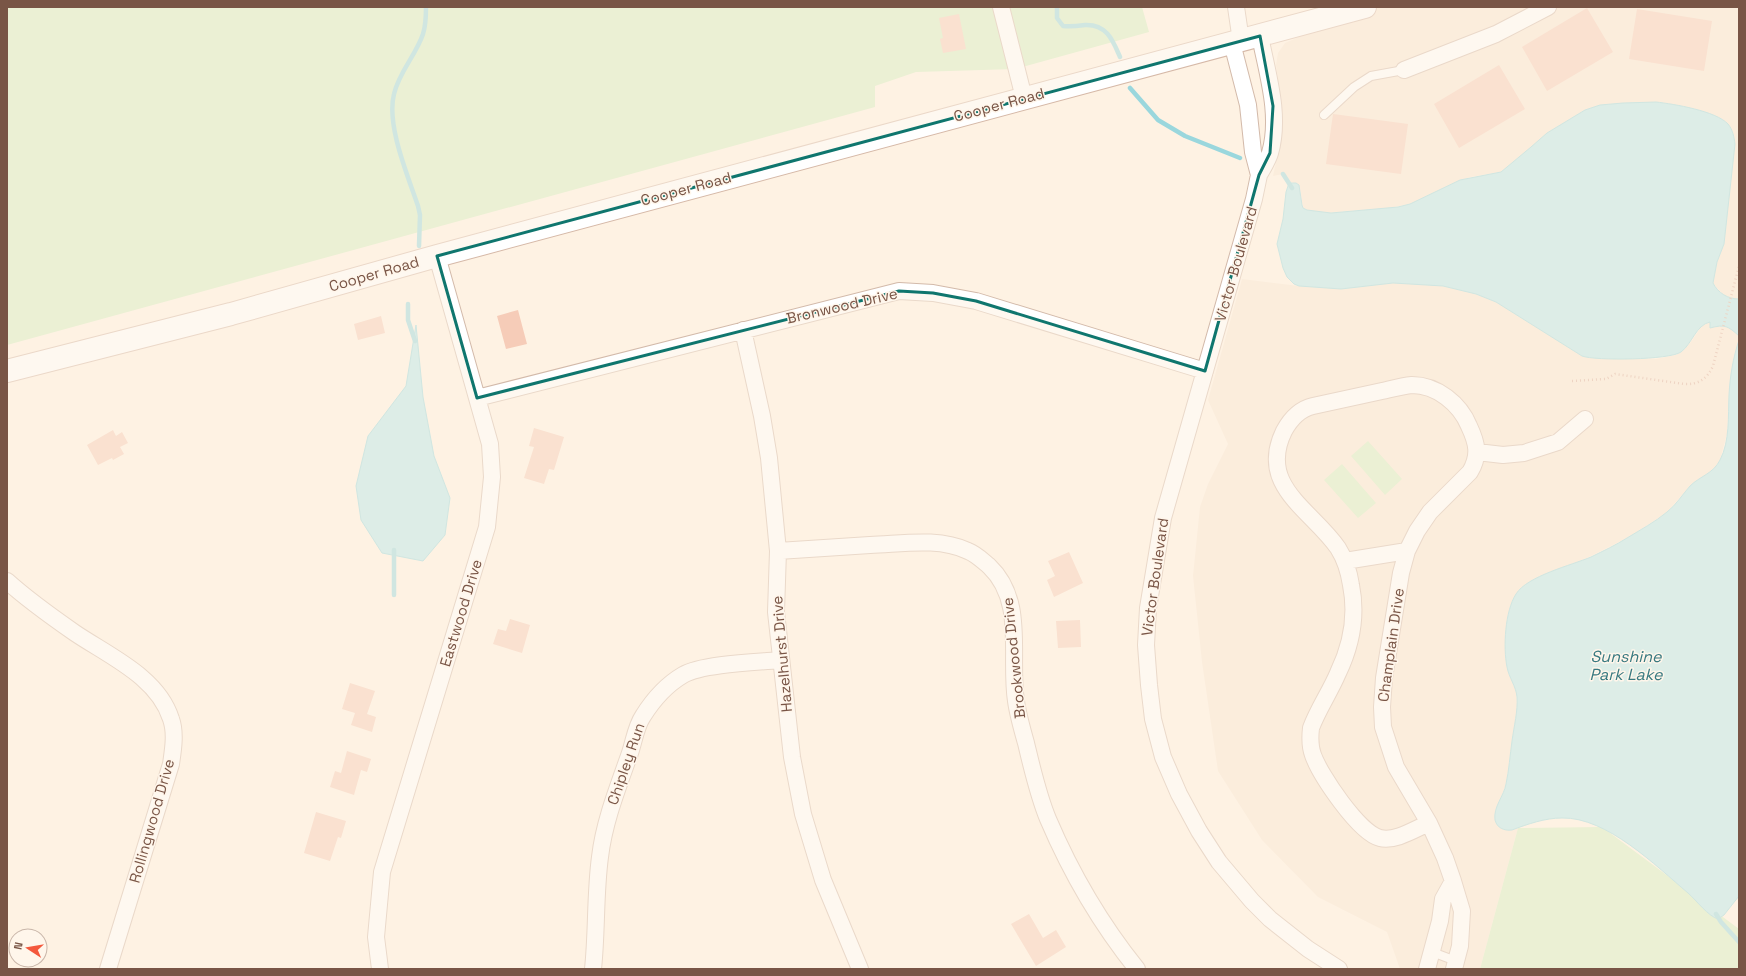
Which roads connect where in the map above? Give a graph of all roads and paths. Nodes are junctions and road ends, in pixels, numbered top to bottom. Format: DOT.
graph roads {
  1 [pos="1001,7"];
  2 [pos="1236,7"];
  3 [pos="1366,7"];
  4 [pos="1548,7"];
  5 [pos="1244,40"];
  6 [pos="1404,70"];
  7 [pos="1024,98"];
  8 [pos="1324,115"];
  9 [pos="1259,175"];
  10 [pos="437,256"];
  11 [pos="1739,266"];
  12 [pos="743,330"];
  13 [pos="7,371"];
  14 [pos="1205,371"];
  15 [pos="1572,381"];
  16 [pos="477,398"];
  17 [pos="1585,419"];
  18 [pos="1477,452"];
  19 [pos="778,551"];
  20 [pos="1407,552"];
  21 [pos="1345,561"];
  22 [pos="7,581"];
  23 [pos="781,660"];
  24 [pos="1429,823"];
  25 [pos="1453,881"];
  26 [pos="1432,952"];
  27 [pos="1455,965"];
  28 [pos="108,969"];
  29 [pos="380,969"];
  30 [pos="593,969"];
  31 [pos="860,969"];
  32 [pos="1137,969"];
  33 [pos="1339,969"];
  34 [pos="1427,969"];
  1 -- 7 [label="street"];
  2 -- 5 [label="street"];
  3 -- 5 [label="street, Cooper Road"];
  4 -- 6 [label="street"];
  5 -- 7 [label="street, Cooper Road"];
  5 -- 9 [label="street, Victor Boulevard"];
  5 -- 9 [label="street, Victor Boulevard"];
  6 -- 8 [label="lane"];
  7 -- 10 [label="street, Cooper Road"];
  9 -- 14 [label="street, Victor Boulevard"];
  10 -- 13 [label="street, Cooper Road"];
  10 -- 16 [label="street, Eastwood Drive"];
  11 -- 15 [label="path"];
  12 -- 14 [label="street, Bronwood Drive"];
  12 -- 16 [label="street, Bronwood Drive"];
  12 -- 19 [label="street, Hazelhurst Drive"];
  14 -- 33 [label="street, Victor Boulevard"];
  16 -- 29 [label="street, Eastwood Drive"];
  17 -- 18 [label="street"];
  18 -- 20 [label="street, Champlain Drive"];
  18 -- 21 [label="street"];
  19 -- 23 [label="street, Hazelhurst Drive"];
  19 -- 32 [label="street, Brookwood Drive"];
  20 -- 21 [label="street"];
  20 -- 24 [label="street, Champlain Drive"];
  21 -- 24 [label="street"];
  22 -- 28 [label="street, Rollingwood Drive"];
  23 -- 30 [label="street, Chipley Run"];
  23 -- 31 [label="street, Hazelhurst Drive"];
  24 -- 25 [label="street, Champlain Drive"];
  25 -- 26 [label="street"];
  25 -- 27 [label="street, Champlain Drive"];
  26 -- 27 [label="lane"];
  26 -- 34 [label="street"];
}
